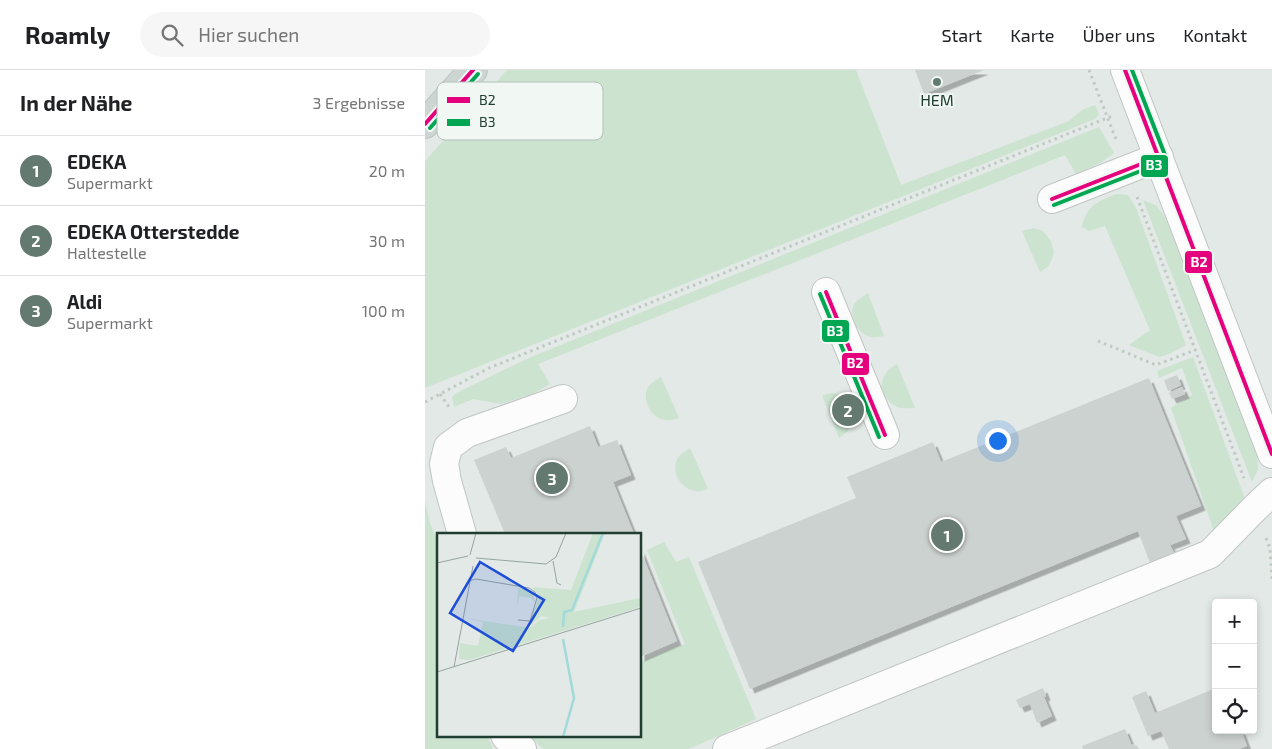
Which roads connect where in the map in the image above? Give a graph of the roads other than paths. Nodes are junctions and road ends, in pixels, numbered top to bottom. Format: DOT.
graph roads {
  1 [pos="473,70"];
  2 [pos="1125,70"];
  3 [pos="462,82"];
  4 [pos="437,110"];
  5 [pos="425,124"];
  6 [pos="1159,157"];
  7 [pos="1052,199"];
  8 [pos="826,292"];
  9 [pos="563,399"];
  10 [pos="885,435"];
  11 [pos="1272,454"];
  12 [pos="1263,500"];
  13 [pos="462,533"];
  14 [pos="506,736"];
  15 [pos="522,749"];
  16 [pos="727,749"];
  1 -- 3 [label="main road"];
  2 -- 6 [label="street"];
  4 -- 5 [label="main road"];
  6 -- 7 [label="street"];
  6 -- 11 [label="street"];
  8 -- 10 [label="street"];
  9 -- 13 [label="street"];
  12 -- 16 [label="street"];
  14 -- 15 [label="street"];
}
